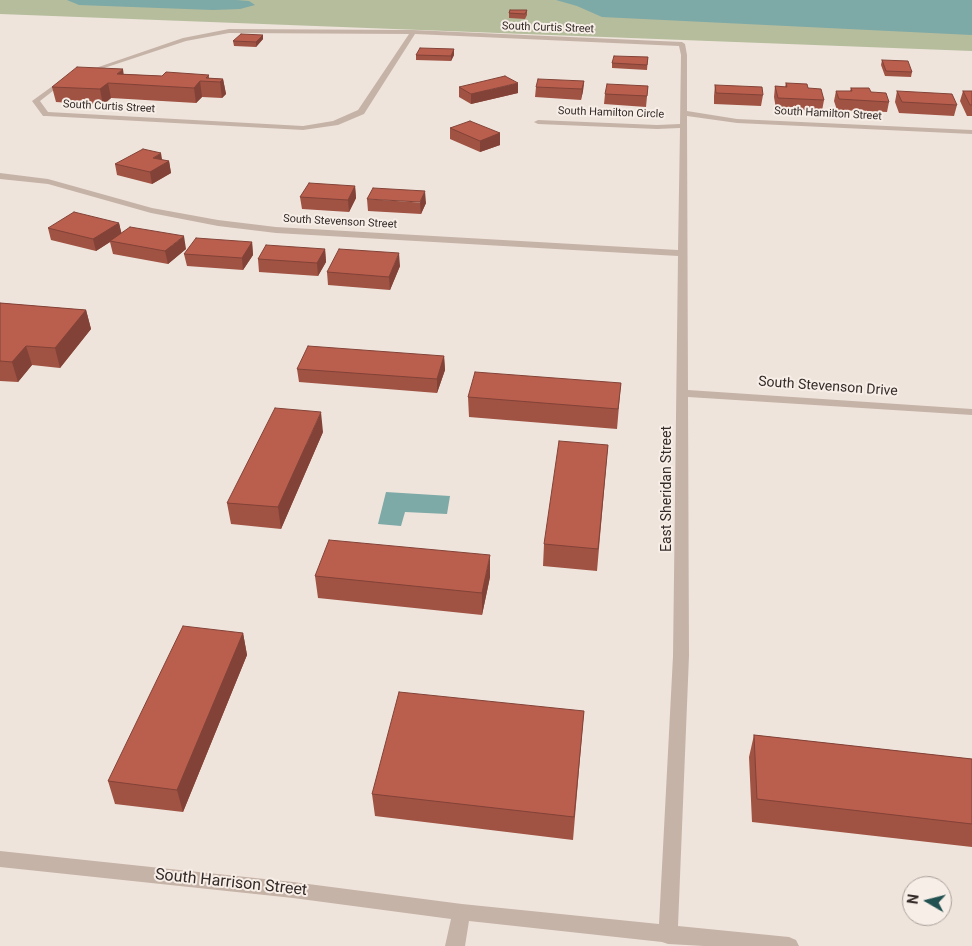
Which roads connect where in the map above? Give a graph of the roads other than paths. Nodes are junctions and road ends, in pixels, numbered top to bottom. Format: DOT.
graph roads {
  1 [pos="413,32"];
  2 [pos="682,44"];
  3 [pos="79,74"];
  4 [pos="70,77"];
  5 [pos="684,120"];
  6 [pos="538,122"];
  7 [pos="972,132"];
  8 [pos="0,176"];
  9 [pos="684,253"];
  10 [pos="683,393"];
  11 [pos="972,412"];
  12 [pos="0,859"];
  13 [pos="462,912"];
  14 [pos="668,934"];
  15 [pos="455,946"];
  16 [pos="789,946"];
  1 -- 2 [label="street, South Curtis Street"];
  1 -- 3 [label="street, South Curtis Street"];
  1 -- 4 [label="street, South Curtis Street"];
  2 -- 5 [label="street, East Sheridan Street"];
  5 -- 6 [label="street, South Hamilton Circle"];
  5 -- 7 [label="street, South Hamilton Street"];
  5 -- 9 [label="street, East Sheridan Street"];
  8 -- 9 [label="street, South Stevenson Street"];
  9 -- 10 [label="street, East Sheridan Street"];
  10 -- 11 [label="street, South Stevenson Drive"];
  10 -- 14 [label="street, East Sheridan Street"];
  12 -- 13 [label="street, South Harrison Street"];
  13 -- 14 [label="street, South Harrison Street"];
  13 -- 15 [label="street"];
  14 -- 16 [label="street, South Harrison Street"];
}
